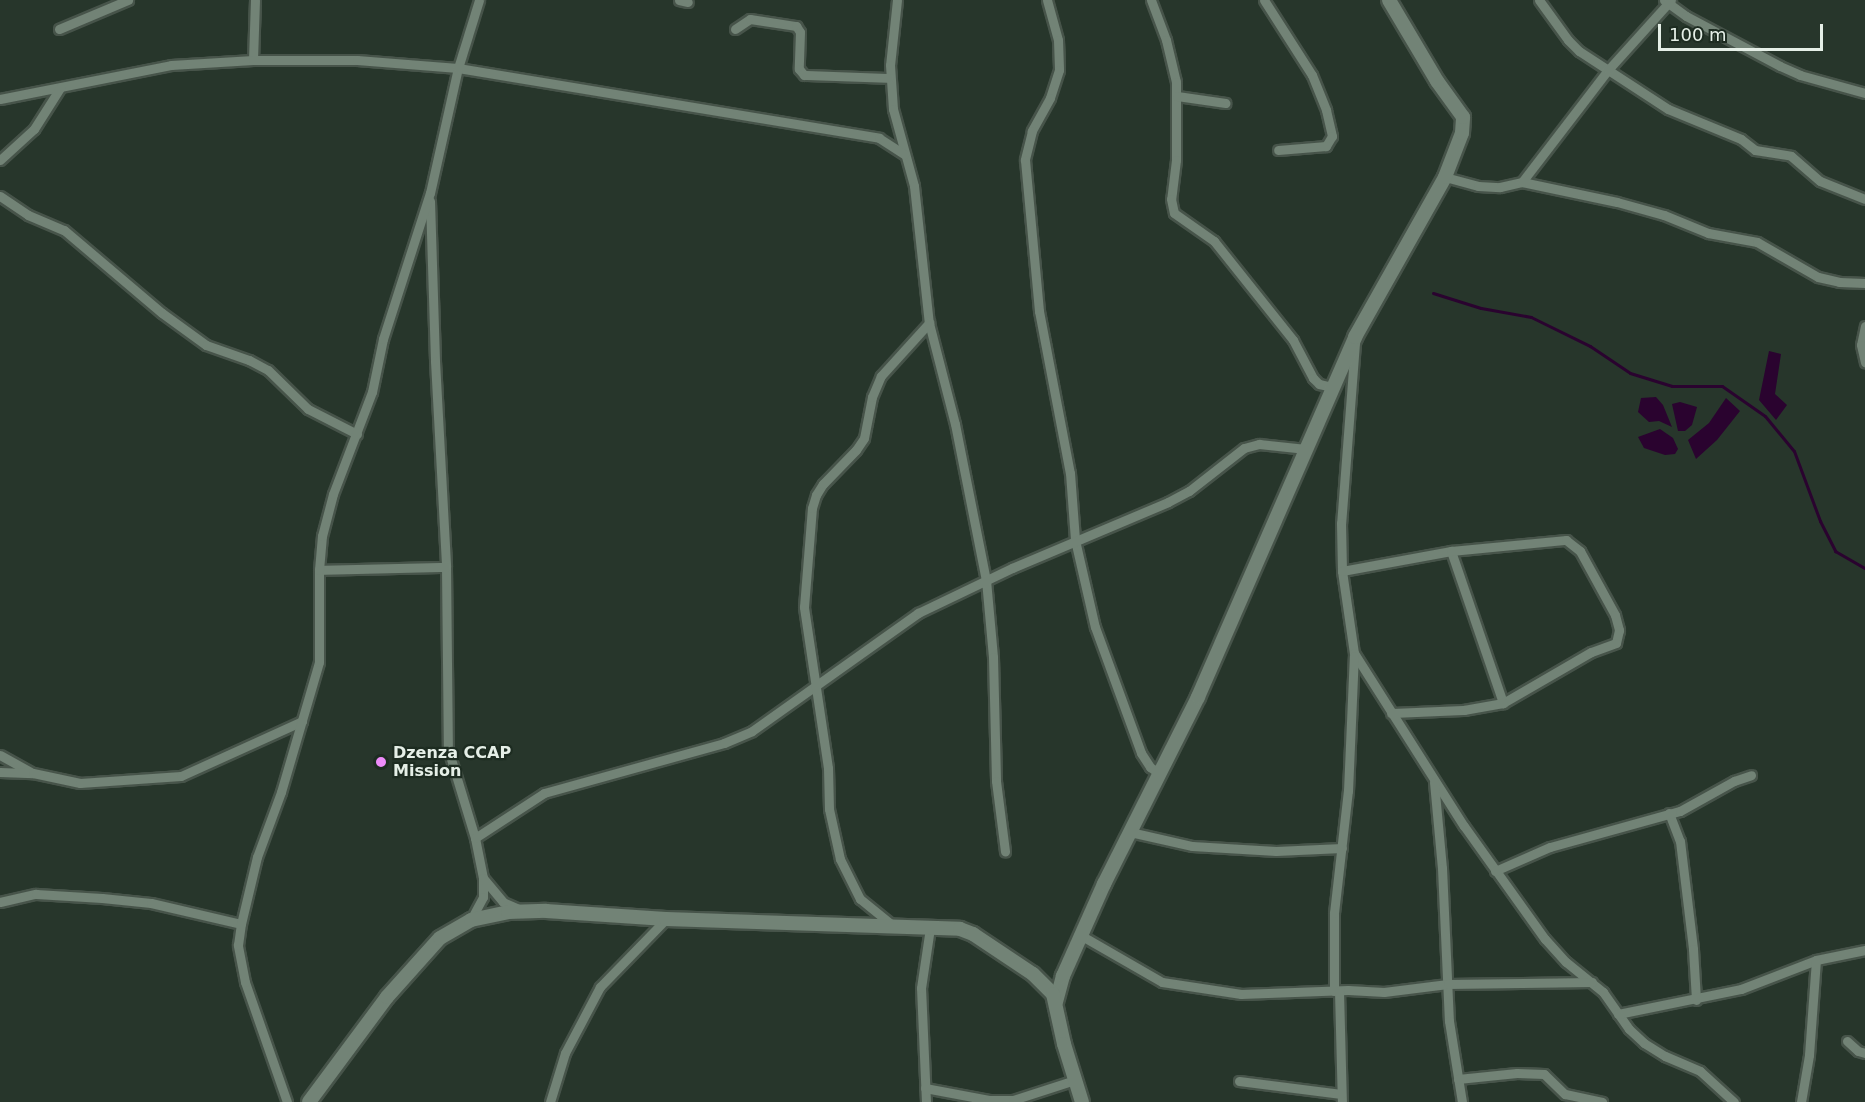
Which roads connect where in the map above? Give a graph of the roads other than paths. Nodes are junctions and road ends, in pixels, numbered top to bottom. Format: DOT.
graph roads {
  1 [pos="128,0"];
  2 [pos="255,0"];
  3 [pos="479,0"];
  4 [pos="897,0"];
  5 [pos="1047,0"];
  6 [pos="1150,0"];
  7 [pos="1264,0"];
  8 [pos="1389,0"];
  9 [pos="1539,0"];
  10 [pos="1668,1"];
  11 [pos="59,29"];
  12 [pos="735,29"];
  13 [pos="253,60"];
  14 [pos="458,68"];
  15 [pos="1608,70"];
  16 [pos="889,78"];
  17 [pos="60,88"];
  18 [pos="1865,93"];
  19 [pos="1177,96"];
  20 [pos="0,99"];
  21 [pos="1226,103"];
  22 [pos="1278,150"];
  23 [pos="904,154"];
  24 [pos="0,160"];
  25 [pos="1445,177"];
  26 [pos="1522,182"];
  27 [pos="430,193"];
  28 [pos="0,196"];
  29 [pos="1865,199"];
  30 [pos="1865,283"];
  31 [pos="929,323"];
  32 [pos="1865,326"];
  33 [pos="1355,337"];
  34 [pos="1865,363"];
  35 [pos="1332,387"];
  36 [pos="357,434"];
  37 [pos="1306,449"];
  38 [pos="1075,540"];
  39 [pos="1451,551"];
  40 [pos="446,567"];
  41 [pos="319,570"];
  42 [pos="1342,572"];
  43 [pos="986,580"];
  44 [pos="1354,653"];
  45 [pos="816,684"];
  46 [pos="1503,703"];
  47 [pos="1391,713"];
  48 [pos="302,721"];
  49 [pos="0,755"];
  50 [pos="0,772"];
  51 [pos="33,773"];
  52 [pos="1159,774"];
  53 [pos="1751,775"];
  54 [pos="1434,778"];
  55 [pos="1669,813"];
  56 [pos="1130,832"];
  57 [pos="475,838"];
  58 [pos="1342,848"];
  59 [pos="1005,851"];
  60 [pos="1495,871"];
  61 [pos="483,878"];
  62 [pos="0,902"];
  63 [pos="527,911"];
  64 [pos="666,919"];
  65 [pos="471,920"];
  66 [pos="241,924"];
  67 [pos="896,927"];
  68 [pos="930,928"];
  69 [pos="1082,936"];
  70 [pos="1865,950"];
  71 [pos="1816,960"];
  72 [pos="1592,982"];
  73 [pos="1448,984"];
  74 [pos="1337,991"];
  75 [pos="1696,1000"];
  76 [pos="1056,1002"];
  77 [pos="1618,1014"];
  78 [pos="1847,1041"];
  79 [pos="1865,1053"];
  80 [pos="1458,1079"];
  81 [pos="1075,1080"];
  82 [pos="1239,1081"];
  83 [pos="925,1088"];
  84 [pos="1341,1098"];
  85 [pos="287,1102"];
  86 [pos="309,1102"];
  87 [pos="550,1102"];
  88 [pos="926,1102"];
  89 [pos="1082,1102"];
  90 [pos="1462,1102"];
  91 [pos="1602,1102"];
  92 [pos="1734,1102"];
  93 [pos="1801,1102"];
  1 -- 11 [label="street"];
  2 -- 13 [label="street"];
  3 -- 14 [label="street"];
  4 -- 16 [label="street"];
  5 -- 38 [label="street"];
  6 -- 19 [label="street"];
  7 -- 22 [label="street"];
  8 -- 25 [label="street"];
  9 -- 15 [label="street"];
  10 -- 15 [label="street"];
  10 -- 18 [label="street"];
  12 -- 16 [label="street"];
  13 -- 14 [label="street"];
  13 -- 17 [label="street"];
  14 -- 23 [label="street"];
  14 -- 27 [label="street"];
  15 -- 26 [label="street"];
  15 -- 29 [label="street"];
  16 -- 23 [label="street"];
  17 -- 20 [label="street"];
  17 -- 24 [label="street"];
  19 -- 21 [label="street"];
  19 -- 35 [label="street"];
  23 -- 31 [label="street"];
  25 -- 26 [label="street"];
  25 -- 33 [label="street"];
  26 -- 30 [label="street"];
  27 -- 36 [label="street"];
  27 -- 40 [label="street"];
  28 -- 36 [label="street"];
  31 -- 43 [label="street"];
  31 -- 45 [label="street"];
  32 -- 34 [label="street"];
  33 -- 35 [label="street"];
  33 -- 42 [label="street"];
  35 -- 37 [label="street"];
  36 -- 41 [label="street"];
  37 -- 38 [label="street"];
  37 -- 52 [label="street"];
  38 -- 43 [label="street"];
  38 -- 52 [label="street"];
  39 -- 42 [label="street"];
  39 -- 46 [label="street"];
  39 -- 46 [label="street"];
  40 -- 41 [label="street"];
  40 -- 57 [label="street"];
  41 -- 48 [label="street"];
  42 -- 44 [label="street"];
  43 -- 45 [label="street"];
  43 -- 59 [label="street"];
  44 -- 47 [label="street"];
  44 -- 58 [label="street"];
  45 -- 57 [label="street"];
  45 -- 67 [label="street"];
  46 -- 47 [label="street"];
  47 -- 54 [label="street"];
  48 -- 51 [label="street"];
  48 -- 66 [label="street"];
  49 -- 51 [label="street"];
  50 -- 51 [label="street"];
  52 -- 56 [label="street"];
  53 -- 55 [label="street"];
  54 -- 60 [label="street"];
  54 -- 73 [label="street"];
  55 -- 60 [label="street"];
  55 -- 75 [label="street"];
  56 -- 58 [label="street"];
  56 -- 69 [label="street"];
  57 -- 61 [label="street"];
  58 -- 74 [label="street"];
  60 -- 72 [label="street"];
  61 -- 63 [label="street"];
  61 -- 65 [label="street"];
  62 -- 66 [label="street"];
  63 -- 64 [label="street"];
  63 -- 65 [label="street"];
  64 -- 67 [label="street"];
  64 -- 87 [label="street"];
  65 -- 86 [label="street"];
  66 -- 85 [label="street"];
  67 -- 68 [label="street"];
  68 -- 76 [label="street"];
  68 -- 83 [label="street"];
  69 -- 74 [label="street"];
  69 -- 76 [label="street"];
  70 -- 71 [label="street"];
  71 -- 75 [label="street"];
  71 -- 93 [label="street"];
  72 -- 73 [label="street"];
  72 -- 77 [label="street"];
  73 -- 74 [label="street"];
  73 -- 80 [label="street"];
  74 -- 84 [label="street"];
  75 -- 77 [label="street"];
  76 -- 81 [label="street"];
  77 -- 92 [label="street"];
  78 -- 79 [label="street"];
  80 -- 90 [label="street"];
  80 -- 91 [label="street"];
  81 -- 83 [label="street"];
  81 -- 89 [label="street"];
  82 -- 84 [label="street"];
  83 -- 88 [label="street"];
}
